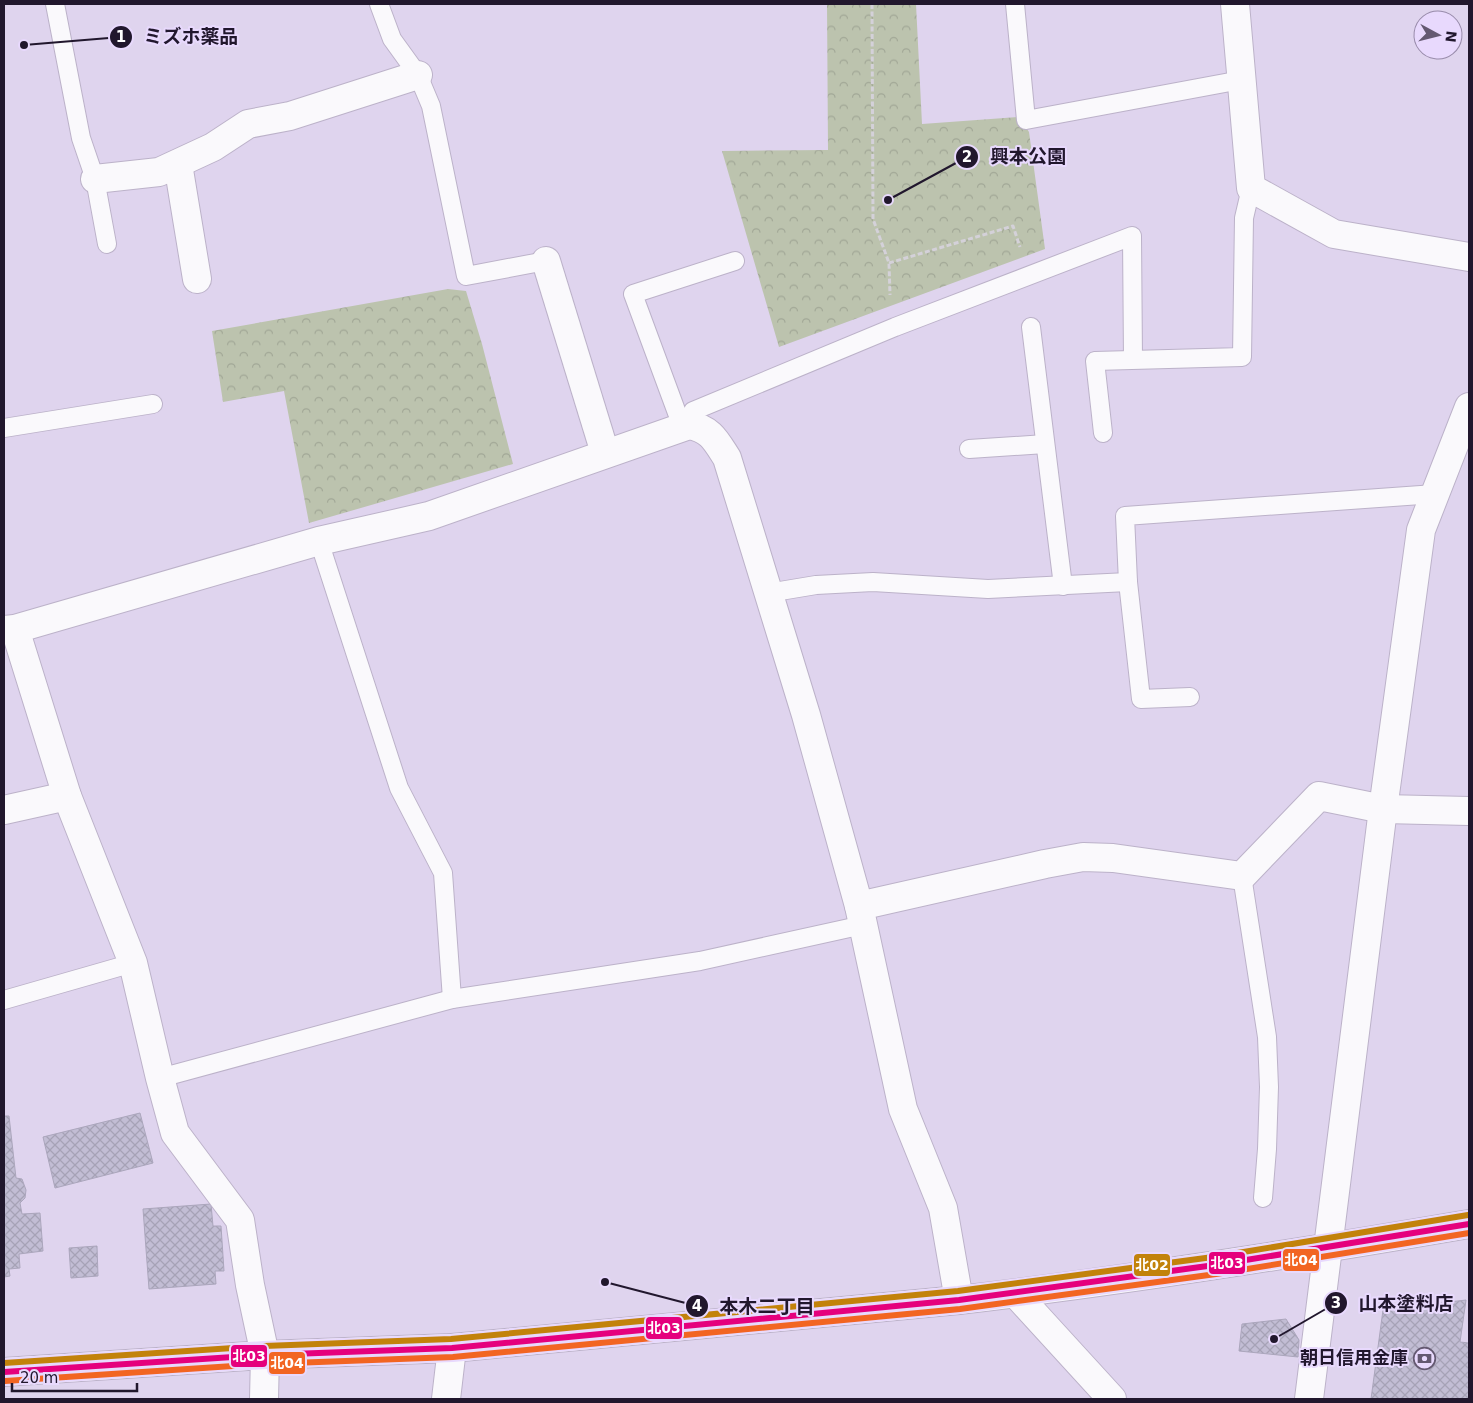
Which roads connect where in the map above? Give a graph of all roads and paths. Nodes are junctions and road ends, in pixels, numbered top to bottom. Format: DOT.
graph roads {
  1 [pos="55,4"];
  2 [pos="379,4"];
  3 [pos="872,4"];
  4 [pos="1015,4"];
  5 [pos="1235,4"];
  6 [pos="418,75"];
  7 [pos="1241,80"];
  8 [pos="178,164"];
  9 [pos="95,179"];
  10 [pos="1251,188"];
  11 [pos="107,244"];
  12 [pos="1469,256"];
  13 [pos="546,261"];
  14 [pos="734,261"];
  15 [pos="889,263"];
  16 [pos="1028,277"];
  17 [pos="197,279"];
  18 [pos="1031,326"];
  19 [pos="896,328"];
  20 [pos="1132,360"];
  21 [pos="153,404"];
  22 [pos="1469,407"];
  23 [pos="689,425"];
  24 [pos="4,428"];
  25 [pos="1103,433"];
  26 [pos="1045,444"];
  27 [pos="969,449"];
  28 [pos="606,453"];
  29 [pos="1435,494"];
  30 [pos="319,541"];
  31 [pos="1128,582"];
  32 [pos="1063,586"];
  33 [pos="768,593"];
  34 [pos="9,629"];
  35 [pos="1190,697"];
  36 [pos="66,796"];
  37 [pos="1383,809"];
  38 [pos="4,810"];
  39 [pos="1469,810"];
  40 [pos="1242,876"];
  41 [pos="861,916"];
  42 [pos="133,963"];
  43 [pos="452,999"];
  44 [pos="4,1000"];
  45 [pos="160,1078"];
  46 [pos="1263,1198"];
  47 [pos="1469,1224"];
  48 [pos="1329,1248"];
  49 [pos="1016,1294"];
  50 [pos="959,1300"];
  51 [pos="452,1348"];
  52 [pos="265,1355"];
  53 [pos="4,1372"];
  54 [pos="264,1399"];
  55 [pos="446,1399"];
  56 [pos="1112,1399"];
  57 [pos="1309,1399"];
  1 -- 9 [label="lane"];
  2 -- 6 [label="lane"];
  3 -- 15 [label="path"];
  4 -- 7 [label="lane"];
  5 -- 7 [label="street"];
  6 -- 8 [label="street"];
  6 -- 13 [label="lane"];
  7 -- 10 [label="street"];
  8 -- 9 [label="street"];
  8 -- 17 [label="street"];
  9 -- 11 [label="lane"];
  10 -- 12 [label="street"];
  10 -- 20 [label="lane"];
  13 -- 28 [label="street"];
  14 -- 23 [label="lane"];
  15 -- 16 [label="path"];
  15 -- 19 [label="path"];
  16 -- 19 [label="lane"];
  16 -- 20 [label="lane"];
  18 -- 26 [label="lane"];
  19 -- 23 [label="lane"];
  20 -- 25 [label="lane"];
  21 -- 24 [label="lane"];
  22 -- 29 [label="street"];
  23 -- 28 [label="street"];
  23 -- 33 [label="street"];
  26 -- 27 [label="lane"];
  26 -- 32 [label="lane"];
  28 -- 30 [label="street"];
  29 -- 31 [label="lane"];
  29 -- 37 [label="street"];
  30 -- 34 [label="street"];
  30 -- 43 [label="lane"];
  31 -- 32 [label="lane"];
  31 -- 35 [label="lane"];
  32 -- 33 [label="lane"];
  33 -- 41 [label="street"];
  34 -- 36 [label="street"];
  36 -- 38 [label="street"];
  36 -- 42 [label="street"];
  37 -- 39 [label="street"];
  37 -- 40 [label="street"];
  37 -- 48 [label="street"];
  40 -- 41 [label="street"];
  40 -- 46 [label="lane"];
  41 -- 43 [label="lane"];
  41 -- 50 [label="street"];
  42 -- 44 [label="lane"];
  42 -- 45 [label="street"];
  43 -- 45 [label="lane"];
  45 -- 52 [label="street"];
  47 -- 48 [label="street"];
  48 -- 49 [label="street"];
  48 -- 57 [label="street"];
  49 -- 50 [label="street"];
  49 -- 56 [label="street"];
  50 -- 51 [label="street"];
  51 -- 52 [label="street"];
  51 -- 55 [label="street"];
  52 -- 53 [label="street"];
  52 -- 54 [label="street"];
}
